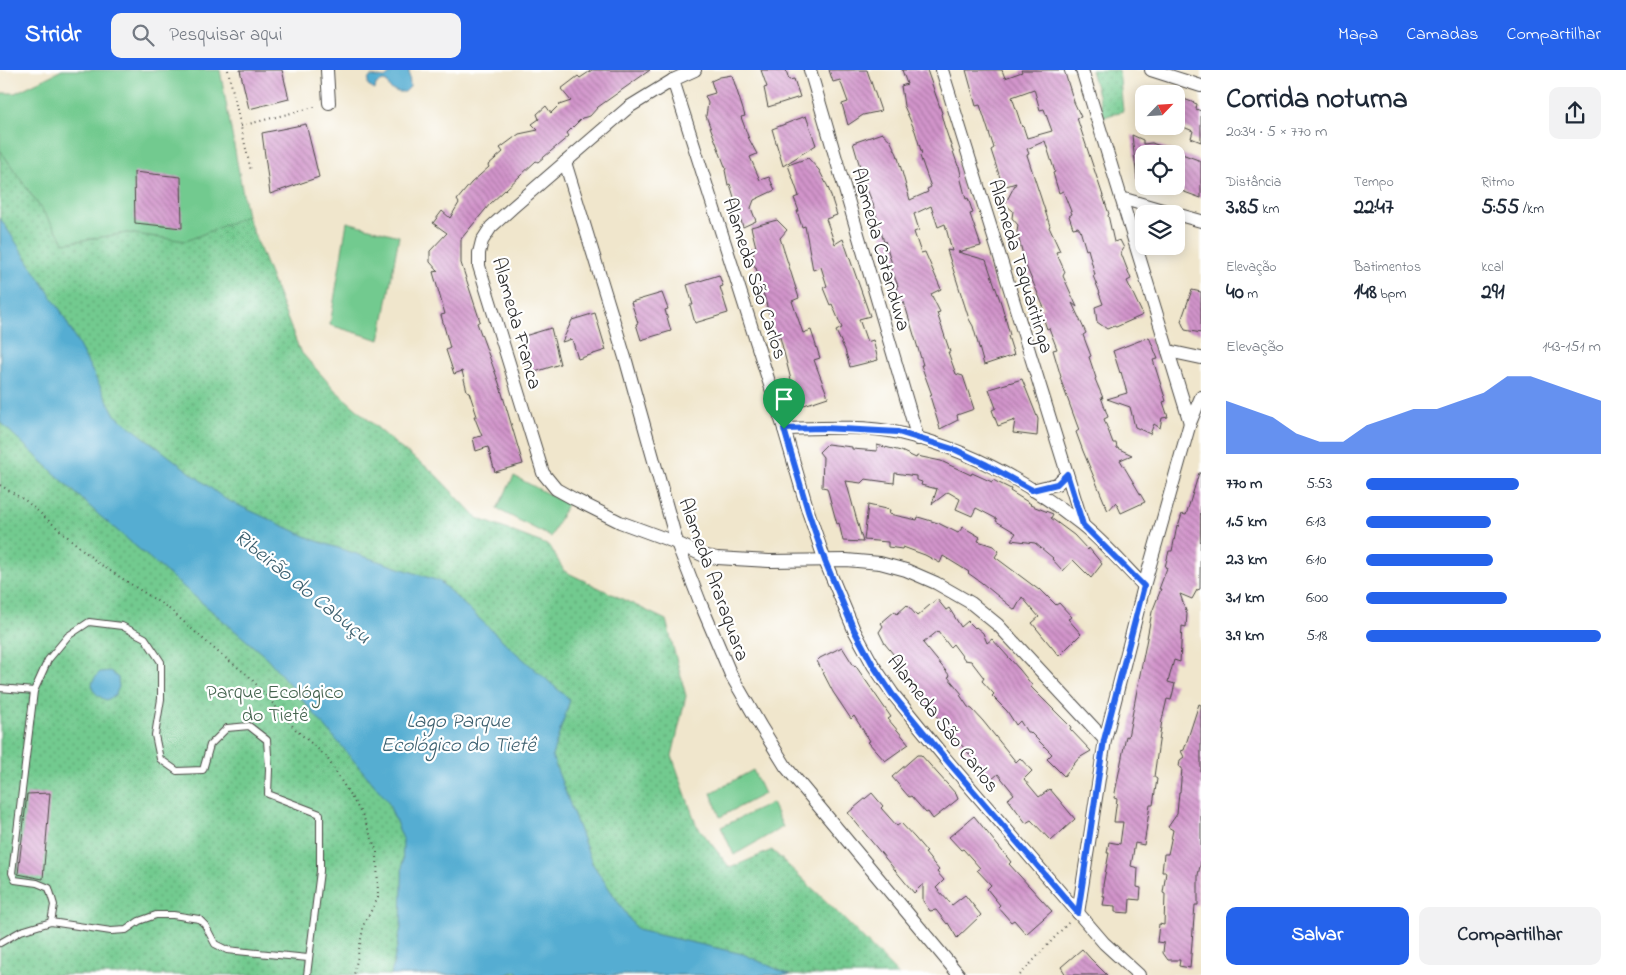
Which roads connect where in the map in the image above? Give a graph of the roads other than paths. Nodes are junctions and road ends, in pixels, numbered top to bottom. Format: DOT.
graph roads {
  1 [pos="327,70"];
  2 [pos="695,70"];
  3 [pos="810,70"];
  4 [pos="942,70"];
  5 [pos="1082,70"];
  6 [pos="1151,70"];
  7 [pos="673,80"];
  8 [pos="1201,86"];
  9 [pos="329,103"];
  10 [pos="565,162"];
  11 [pos="1121,198"];
  12 [pos="1145,205"];
  13 [pos="1185,216"];
  14 [pos="1201,220"];
  15 [pos="1168,351"];
  16 [pos="1201,358"];
  17 [pos="1201,397"];
  18 [pos="1190,423"];
  19 [pos="784,429"];
  20 [pos="918,439"];
  21 [pos="1067,474"];
  22 [pos="1032,490"];
  23 [pos="1083,525"];
  24 [pos="677,543"];
  25 [pos="825,561"];
  26 [pos="1144,586"];
  27 [pos="0,688"];
  28 [pos="34,691"];
  29 [pos="1104,740"];
  30 [pos="1078,913"];
  31 [pos="51,922"];
  32 [pos="0,943"];
  33 [pos="308,958"];
  34 [pos="307,975"];
  35 [pos="959,975"];
  36 [pos="1139,975"];
  1 -- 9 [label="street"];
  2 -- 7 [label="street, Alameda Franca"];
  3 -- 20 [label="street, Alameda Catanduva"];
  4 -- 21 [label="street, Alameda Taquaritinga"];
  5 -- 11 [label="street"];
  6 -- 8 [label="street"];
  7 -- 10 [label="street, Alameda Franca"];
  7 -- 19 [label="street, Alameda São Carlos"];
  10 -- 24 [label="street, Alameda Araraquara"];
  10 -- 24 [label="street, Alameda Franca"];
  11 -- 12 [label="street"];
  11 -- 15 [label="street"];
  13 -- 14 [label="street"];
  15 -- 16 [label="street"];
  15 -- 18 [label="street"];
  17 -- 18 [label="street"];
  18 -- 26 [label="street"];
  19 -- 20 [label="street"];
  19 -- 25 [label="street, Alameda São Carlos"];
  20 -- 22 [label="street"];
  21 -- 22 [label="street"];
  21 -- 23 [label="street, Alameda Taquaritinga"];
  22 -- 23 [label="street"];
  23 -- 26 [label="street"];
  24 -- 25 [label="street, Alameda Franca"];
  24 -- 35 [label="street, Alameda Araraquara"];
  25 -- 29 [label="street, Alameda Franca"];
  25 -- 30 [label="street, Alameda São Carlos"];
  26 -- 29 [label="street"];
  27 -- 28 [label="lane"];
  28 -- 31 [label="lane"];
  28 -- 33 [label="lane"];
  29 -- 30 [label="street"];
  30 -- 36 [label="street, Alameda São Carlos"];
  31 -- 32 [label="lane"];
  31 -- 33 [label="lane"];
  33 -- 34 [label="lane"];
}
